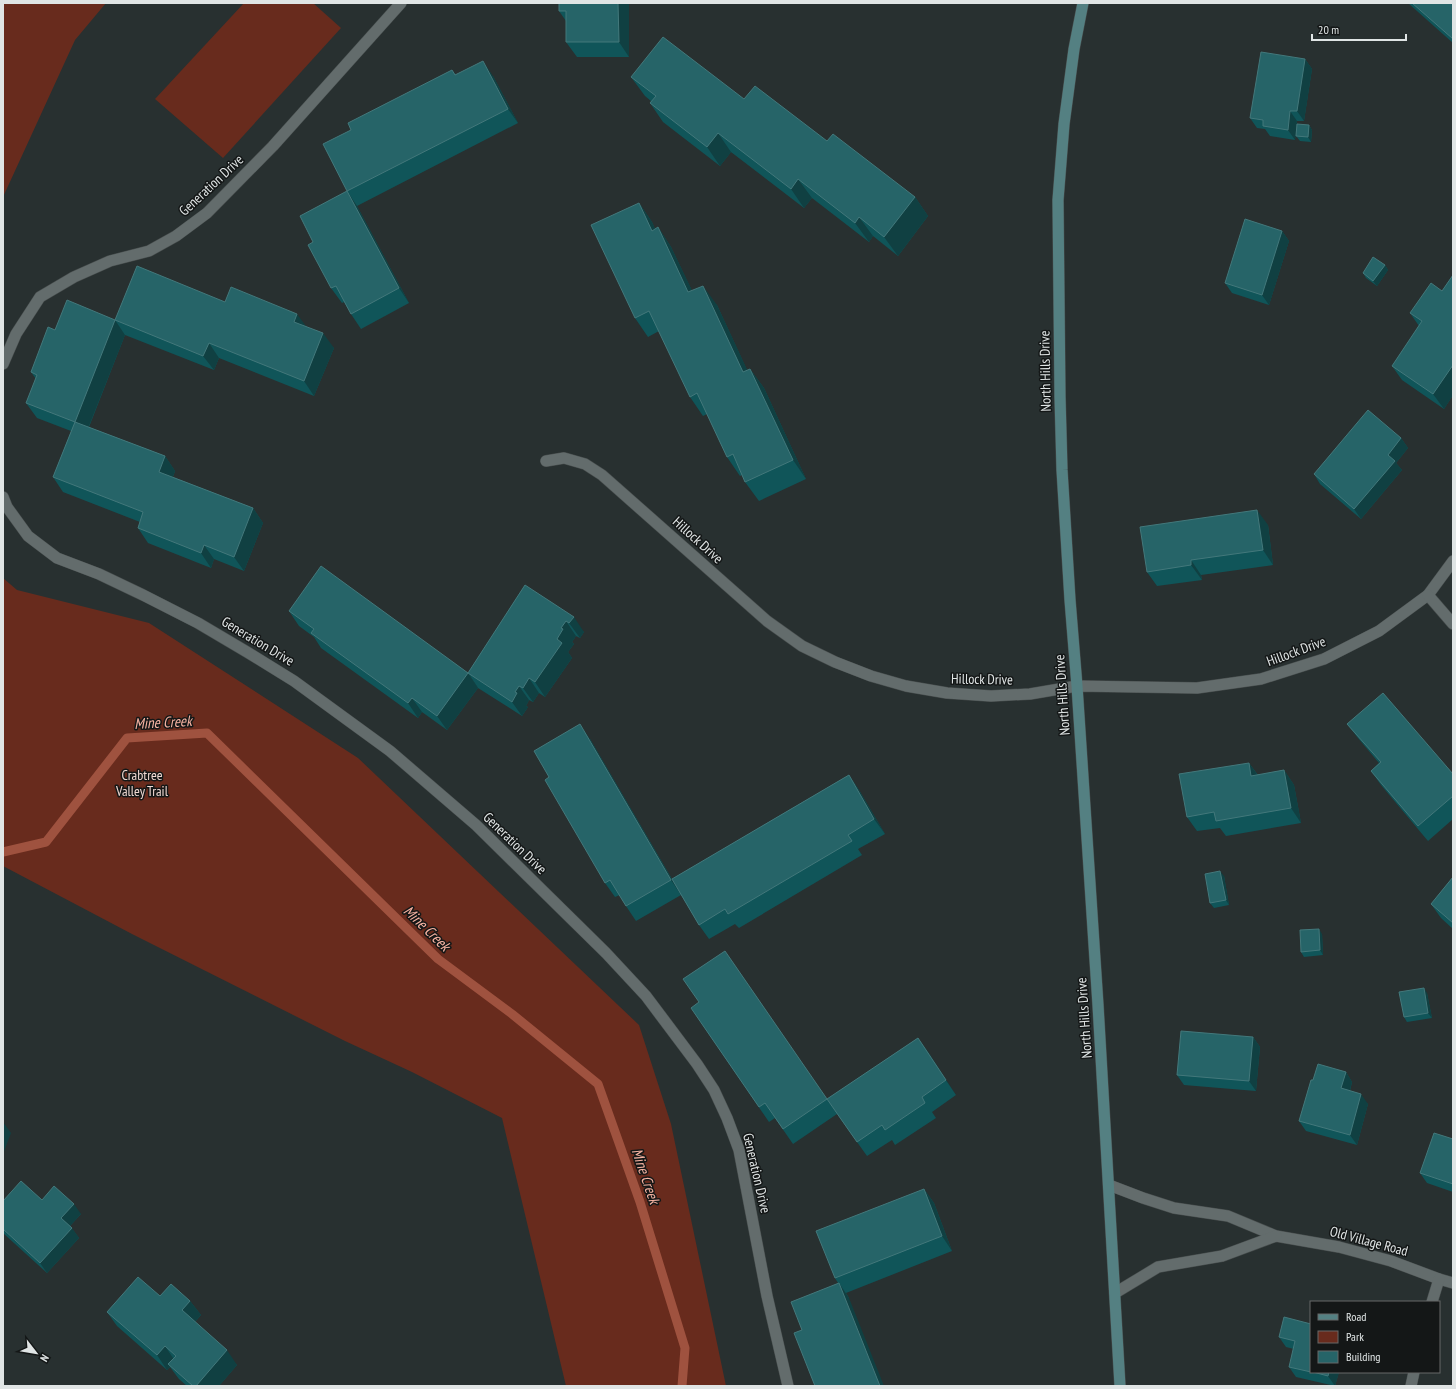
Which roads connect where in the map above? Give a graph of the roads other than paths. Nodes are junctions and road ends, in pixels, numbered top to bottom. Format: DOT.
graph roads {
  1 [pos="401,3"];
  2 [pos="1083,3"];
  3 [pos="3,364"];
  4 [pos="546,461"];
  5 [pos="3,497"];
  6 [pos="1453,561"];
  7 [pos="1428,595"];
  8 [pos="1453,624"];
  9 [pos="1077,686"];
  10 [pos="1109,1185"];
  11 [pos="1276,1236"];
  12 [pos="1439,1279"];
  13 [pos="1453,1283"];
  14 [pos="1115,1293"];
  15 [pos="1432,1301"];
  16 [pos="1414,1373"];
  17 [pos="788,1386"];
  18 [pos="1120,1386"];
  19 [pos="1411,1386"];
  1 -- 3 [label="street, Generation Drive"];
  2 -- 9 [label="main road, North Hills Drive"];
  4 -- 9 [label="street, Hillock Drive"];
  5 -- 17 [label="street, Generation Drive"];
  6 -- 7 [label="street, Hillock Drive"];
  7 -- 8 [label="street"];
  7 -- 9 [label="street, Hillock Drive"];
  9 -- 10 [label="main road, North Hills Drive"];
  10 -- 11 [label="street, Old Village Road"];
  10 -- 14 [label="main road, North Hills Drive"];
  11 -- 12 [label="street, Old Village Road"];
  11 -- 14 [label="street"];
  12 -- 13 [label="street, Old Village Road"];
  12 -- 15 [label="street"];
  14 -- 18 [label="main road, North Hills Drive"];
  16 -- 19 [label="street"];
}
